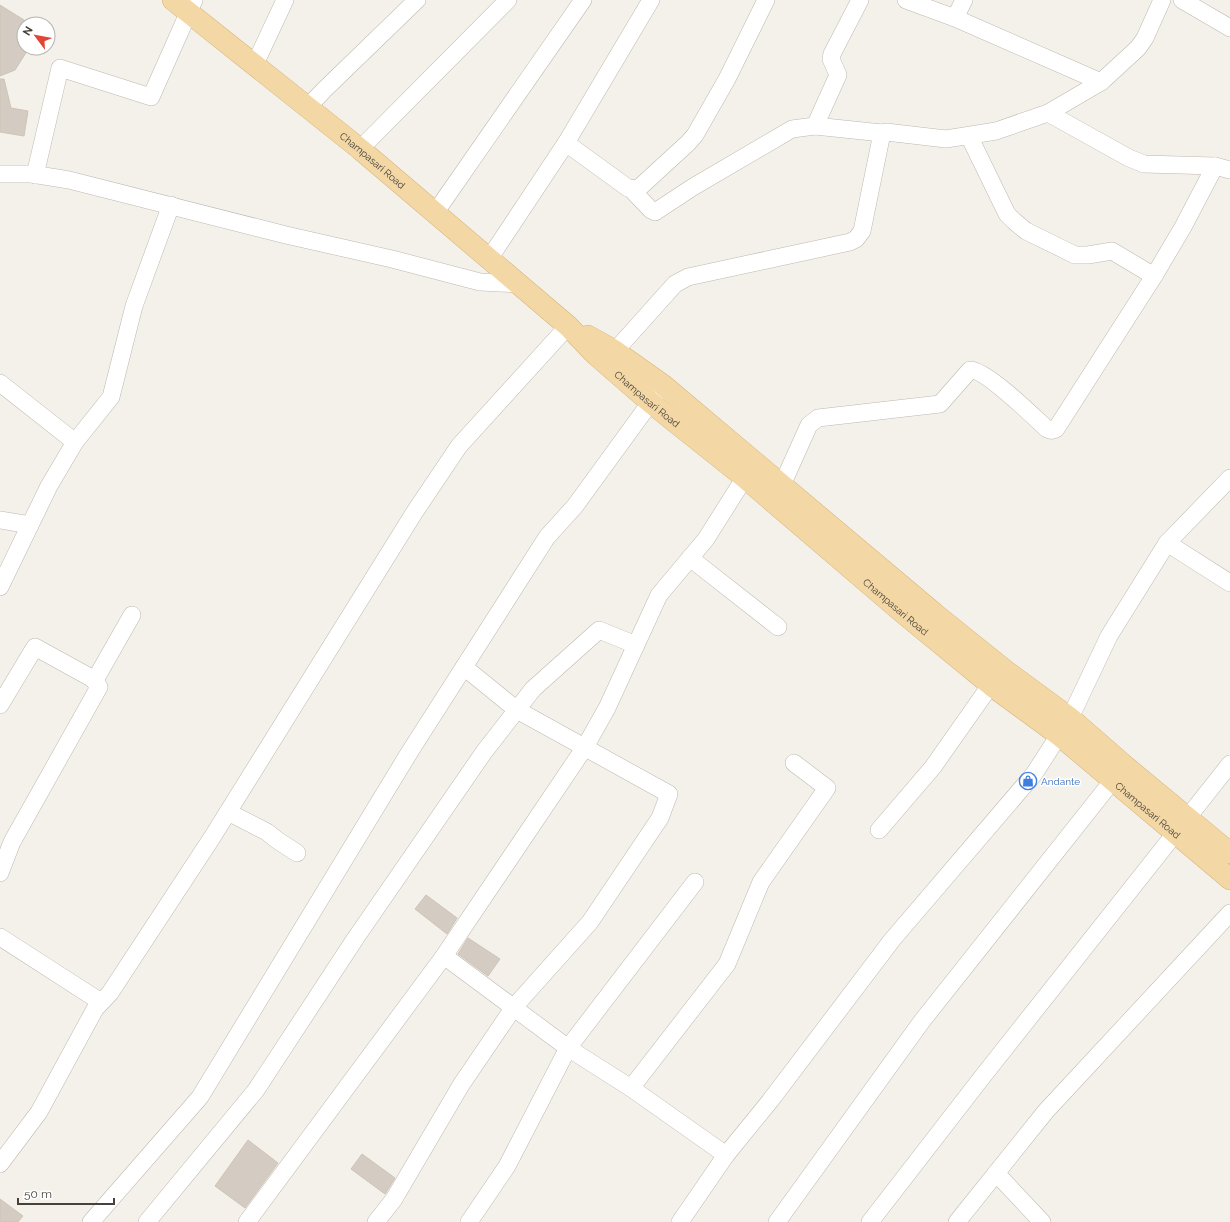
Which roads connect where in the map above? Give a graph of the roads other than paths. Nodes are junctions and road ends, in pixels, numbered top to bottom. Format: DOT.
graph roads {
  1 [pos="285,0"];
  2 [pos="416,0"];
  3 [pos="508,0"];
  4 [pos="583,0"];
  5 [pos="651,0"];
  6 [pos="766,0"];
  7 [pos="860,0"];
  8 [pos="906,0"];
  9 [pos="964,0"];
  10 [pos="1162,0"];
  11 [pos="1182,0"];
  12 [pos="185,4"];
  13 [pos="955,18"];
  14 [pos="1230,28"];
  15 [pos="254,64"];
  16 [pos="1101,82"];
  17 [pos="307,108"];
  18 [pos="1048,113"];
  19 [pos="815,126"];
  20 [pos="882,133"];
  21 [pos="969,136"];
  22 [pos="566,143"];
  23 [pos="360,149"];
  24 [pos="1222,168"];
  25 [pos="0,174"];
  26 [pos="35,175"];
  27 [pos="631,189"];
  28 [pos="171,205"];
  29 [pos="435,213"];
  30 [pos="489,258"];
  31 [pos="1154,276"];
  32 [pos="520,284"];
  33 [pos="568,326"];
  34 [pos="615,351"];
  35 [pos="0,383"];
  36 [pos="663,385"];
  37 [pos="650,402"];
  38 [pos="75,442"];
  39 [pos="749,470"];
  40 [pos="1230,478"];
  41 [pos="782,486"];
  42 [pos="0,520"];
  43 [pos="30,525"];
  44 [pos="1166,544"];
  45 [pos="690,558"];
  46 [pos="1230,582"];
  47 [pos="0,587"];
  48 [pos="132,615"];
  49 [pos="778,627"];
  50 [pos="636,645"];
  51 [pos="464,667"];
  52 [pos="92,678"];
  53 [pos="999,678"];
  54 [pos="0,705"];
  55 [pos="517,710"];
  56 [pos="1070,718"];
  57 [pos="1059,735"];
  58 [pos="585,747"];
  59 [pos="794,763"];
  60 [pos="1230,764"];
  61 [pos="1119,773"];
  62 [pos="228,812"];
  63 [pos="1182,826"];
  64 [pos="879,830"];
  65 [pos="297,853"];
  66 [pos="1230,853"];
  67 [pos="0,873"];
  68 [pos="1230,879"];
  69 [pos="695,882"];
  70 [pos="1230,913"];
  71 [pos="0,937"];
  72 [pos="444,956"];
  73 [pos="101,1002"];
  74 [pos="514,1007"];
  75 [pos="568,1048"];
  76 [pos="631,1088"];
  77 [pos="726,1155"];
  78 [pos="0,1164"];
  79 [pos="996,1173"];
  80 [pos="380,1221"];
  81 [pos="91,1222"];
  82 [pos="147,1222"];
  83 [pos="247,1222"];
  84 [pos="469,1222"];
  85 [pos="680,1222"];
  86 [pos="777,1222"];
  87 [pos="870,1222"];
  88 [pos="956,1222"];
  89 [pos="1042,1222"];
  1 -- 15 [label="street"];
  2 -- 17 [label="street"];
  3 -- 23 [label="street"];
  4 -- 29 [label="street"];
  5 -- 22 [label="street"];
  6 -- 27 [label="street"];
  7 -- 19 [label="street"];
  8 -- 13 [label="street"];
  9 -- 13 [label="street"];
  10 -- 16 [label="street"];
  11 -- 14 [label="street"];
  12 -- 15 [label="main road, Champasari Road"];
  12 -- 26 [label="street"];
  13 -- 16 [label="street"];
  15 -- 17 [label="main road, Champasari Road"];
  16 -- 18 [label="street"];
  17 -- 23 [label="main road, Champasari Road"];
  18 -- 21 [label="street"];
  18 -- 24 [label="street"];
  19 -- 20 [label="street"];
  19 -- 27 [label="street"];
  20 -- 21 [label="street"];
  20 -- 34 [label="street"];
  21 -- 31 [label="street"];
  22 -- 27 [label="street"];
  22 -- 30 [label="street"];
  23 -- 29 [label="main road, Champasari Road"];
  24 -- 31 [label="street"];
  25 -- 26 [label="street"];
  26 -- 28 [label="street"];
  28 -- 32 [label="street"];
  28 -- 38 [label="street"];
  29 -- 30 [label="main road, Champasari Road"];
  30 -- 32 [label="main road, Champasari Road"];
  31 -- 41 [label="street"];
  32 -- 33 [label="main road, Champasari Road"];
  33 -- 34 [label="main road, Champasari Road"];
  33 -- 37 [label="main road, Champasari Road"];
  33 -- 62 [label="street"];
  34 -- 36 [label="main road, Champasari Road"];
  35 -- 38 [label="street"];
  36 -- 37 [label="street"];
  36 -- 39 [label="main road, Champasari Road"];
  37 -- 39 [label="main road, Champasari Road"];
  37 -- 51 [label="street"];
  38 -- 43 [label="street"];
  39 -- 41 [label="main road, Champasari Road"];
  39 -- 45 [label="street"];
  39 -- 53 [label="main road, Champasari Road"];
  40 -- 44 [label="street"];
  41 -- 53 [label="main road, Champasari Road"];
  42 -- 43 [label="street"];
  43 -- 47 [label="street"];
  44 -- 46 [label="street"];
  44 -- 56 [label="street"];
  45 -- 49 [label="street"];
  45 -- 50 [label="street"];
  48 -- 52 [label="street"];
  50 -- 55 [label="street"];
  50 -- 58 [label="street"];
  51 -- 55 [label="street"];
  51 -- 81 [label="street"];
  52 -- 54 [label="street"];
  52 -- 67 [label="street"];
  53 -- 56 [label="main road, Champasari Road"];
  53 -- 57 [label="main road, Champasari Road"];
  53 -- 64 [label="street"];
  55 -- 58 [label="street"];
  55 -- 82 [label="street"];
  56 -- 57 [label="street"];
  56 -- 61 [label="main road, Champasari Road"];
  57 -- 61 [label="main road, Champasari Road"];
  57 -- 77 [label="street"];
  58 -- 72 [label="street"];
  58 -- 74 [label="street"];
  59 -- 76 [label="street"];
  60 -- 63 [label="street"];
  61 -- 63 [label="main road, Champasari Road"];
  61 -- 86 [label="street"];
  62 -- 65 [label="street"];
  62 -- 73 [label="street"];
  63 -- 66 [label="main road, Champasari Road"];
  63 -- 68 [label="main road, Champasari Road"];
  63 -- 87 [label="street"];
  69 -- 75 [label="street"];
  70 -- 79 [label="street"];
  71 -- 73 [label="street"];
  72 -- 74 [label="street"];
  72 -- 83 [label="street"];
  73 -- 78 [label="street"];
  74 -- 75 [label="street"];
  74 -- 80 [label="street"];
  75 -- 76 [label="street"];
  75 -- 84 [label="street"];
  76 -- 77 [label="street"];
  77 -- 85 [label="street"];
  79 -- 88 [label="street"];
  79 -- 89 [label="street"];
}
